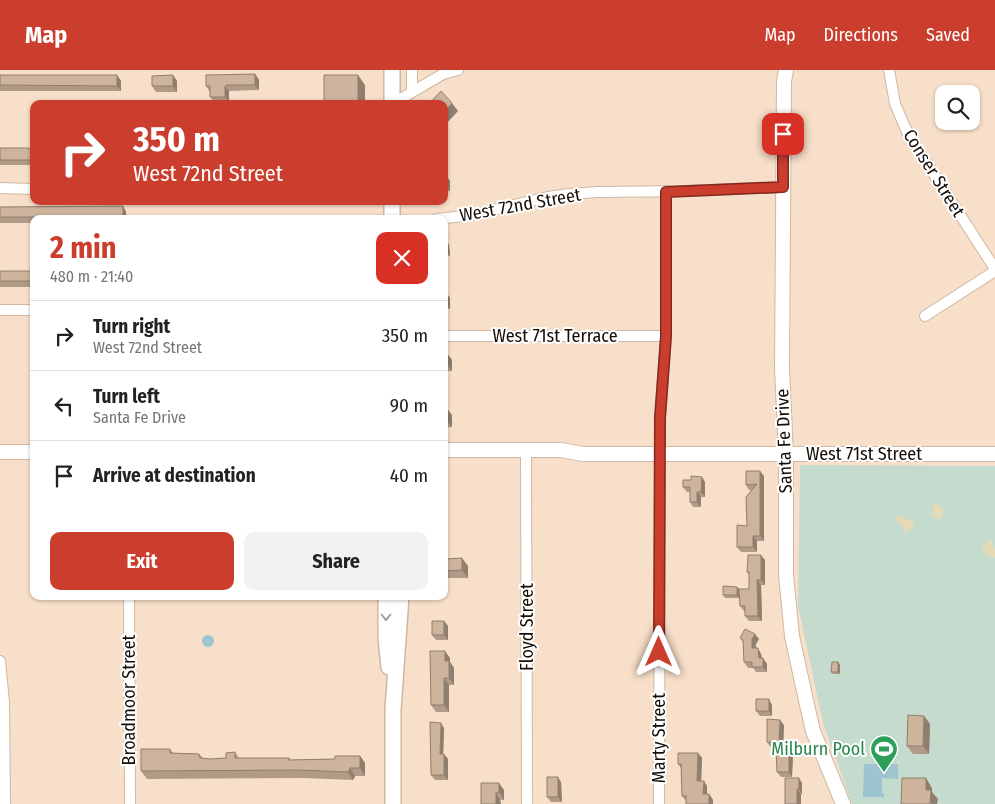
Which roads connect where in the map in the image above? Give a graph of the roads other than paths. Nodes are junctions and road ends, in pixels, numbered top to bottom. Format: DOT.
graph roads {
  1 [pos="392,70"];
  2 [pos="412,70"];
  3 [pos="458,70"];
  4 [pos="786,70"];
  5 [pos="888,70"];
  6 [pos="412,91"];
  7 [pos="392,100"];
  8 [pos="398,100"];
  9 [pos="783,187"];
  10 [pos="0,188"];
  11 [pos="30,188"];
  12 [pos="666,192"];
  13 [pos="448,217"];
  14 [pos="995,270"];
  15 [pos="0,310"];
  16 [pos="30,310"];
  17 [pos="925,316"];
  18 [pos="448,336"];
  19 [pos="666,336"];
  20 [pos="448,450"];
  21 [pos="0,452"];
  22 [pos="30,452"];
  23 [pos="660,454"];
  24 [pos="786,454"];
  25 [pos="995,454"];
  26 [pos="526,455"];
  27 [pos="448,459"];
  28 [pos="129,600"];
  29 [pos="386,600"];
  30 [pos="401,600"];
  31 [pos="0,661"];
  32 [pos="393,710"];
  33 [pos="5,804"];
  34 [pos="130,804"];
  35 [pos="393,804"];
  36 [pos="527,804"];
  37 [pos="659,804"];
  38 [pos="843,804"];
  1 -- 7 [label="main road"];
  2 -- 6 [label="street"];
  3 -- 6 [label="street"];
  4 -- 9 [label="street, Santa Fe Drive"];
  5 -- 14 [label="street, Conser Street"];
  6 -- 8 [label="street"];
  9 -- 12 [label="street, West 72nd Street"];
  9 -- 24 [label="street, Santa Fe Drive"];
  10 -- 11 [label="street"];
  12 -- 13 [label="street, West 72nd Street"];
  12 -- 19 [label="street, Marty Street"];
  14 -- 17 [label="street"];
  15 -- 16 [label="street"];
  18 -- 19 [label="street, West 71st Terrace"];
  19 -- 23 [label="street, Marty Street"];
  20 -- 26 [label="street, West 71st Street"];
  21 -- 22 [label="street"];
  23 -- 24 [label="street, West 71st Street"];
  23 -- 26 [label="street, West 71st Street"];
  23 -- 37 [label="street, Marty Street"];
  24 -- 25 [label="street, West 71st Street"];
  24 -- 38 [label="street, Santa Fe Drive"];
  26 -- 27 [label="street, West 71st Street"];
  26 -- 36 [label="street, Floyd Street"];
  28 -- 34 [label="street, Broadmoor Street"];
  29 -- 32 [label="main road, one-way"];
  30 -- 32 [label="main road"];
  31 -- 33 [label="street"];
  32 -- 35 [label="main road"];
}
